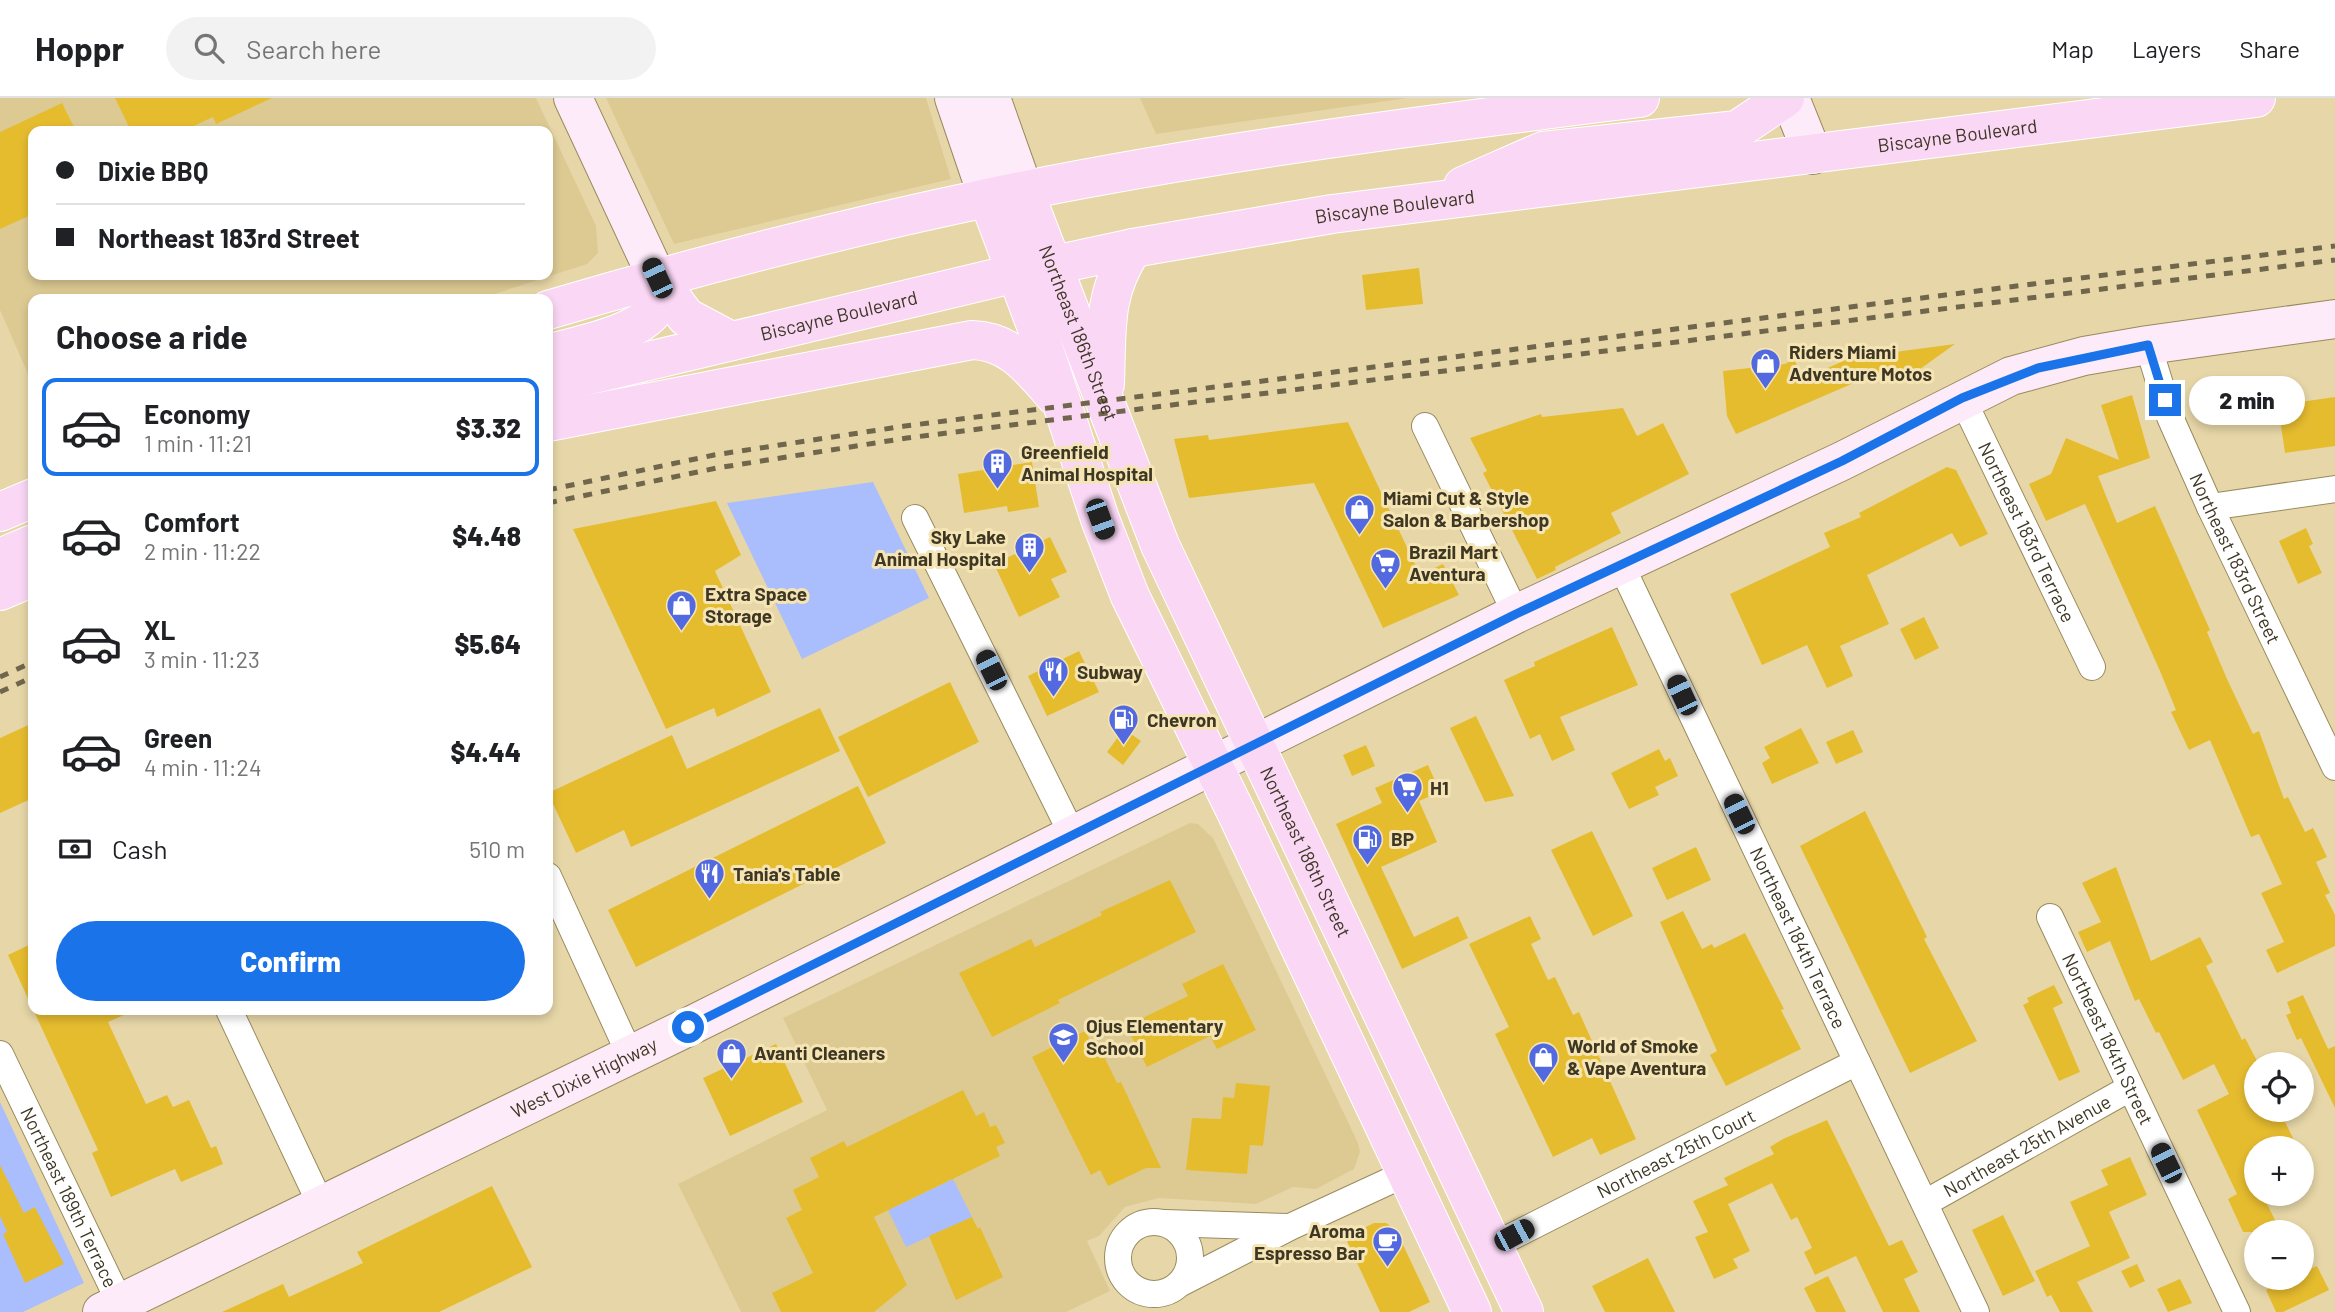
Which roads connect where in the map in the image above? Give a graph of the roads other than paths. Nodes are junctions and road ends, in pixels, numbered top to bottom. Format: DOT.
graph roads {
  1 [pos="573,98"];
  2 [pos="954,98"];
  3 [pos="991,98"];
  4 [pos="1640,98"];
  5 [pos="1788,98"];
  6 [pos="2256,98"];
  7 [pos="1813,155"];
  8 [pos="1006,194"];
  9 [pos="1426,202"];
  10 [pos="1133,248"];
  11 [pos="1034,270"];
  12 [pos="657,278"];
  13 [pos="553,309"];
  14 [pos="2335,319"];
  15 [pos="731,341"];
  16 [pos="2148,345"];
  17 [pos="553,353"];
  18 [pos="553,384"];
  19 [pos="1962,398"];
  20 [pos="1104,400"];
  21 [pos="1064,405"];
  22 [pos="553,421"];
  23 [pos="1424,426"];
  24 [pos="2335,489"];
  25 [pos="28,500"];
  26 [pos="2210,507"];
  27 [pos="0,512"];
  28 [pos="915,517"];
  29 [pos="28,546"];
  30 [pos="0,558"];
  31 [pos="1620,563"];
  32 [pos="28,579"];
  33 [pos="0,591"];
  34 [pos="1516,614"];
  35 [pos="2092,667"];
  36 [pos="1255,745"];
  37 [pos="2335,767"];
  38 [pos="1213,768"];
  39 [pos="1073,836"];
  40 [pos="553,887"];
  41 [pos="2050,917"];
  42 [pos="231,1015"];
  43 [pos="0,1054"];
  44 [pos="630,1055"];
  45 [pos="1857,1062"];
  46 [pos="2130,1088"];
  47 [pos="1407,1173"];
  48 [pos="1925,1203"];
  49 [pos="321,1205"];
  50 [pos="1165,1223"];
  51 [pos="1290,1227"];
  52 [pos="1488,1234"];
  53 [pos="1181,1283"];
  54 [pos="111,1308"];
  55 [pos="1472,1312"];
  56 [pos="1524,1312"];
  57 [pos="1976,1312"];
  58 [pos="2237,1312"];
  1 -- 12 [label="street"];
  2 -- 8 [label="street"];
  3 -- 8 [label="street"];
  4 -- 8 [label="main road"];
  5 -- 7 [label="street"];
  5 -- 9 [label="main road"];
  6 -- 7 [label="main road, Biscayne Boulevard"];
  7 -- 9 [label="main road, Biscayne Boulevard"];
  8 -- 11 [label="main road, Northeast 186th Street"];
  8 -- 12 [label="main road"];
  9 -- 10 [label="main road, Biscayne Boulevard"];
  10 -- 11 [label="main road, Biscayne Boulevard"];
  10 -- 20 [label="main road"];
  11 -- 15 [label="main road, Biscayne Boulevard"];
  11 -- 20 [label="main road, Northeast 186th Street"];
  11 -- 21 [label="main road, Northeast 186th Street"];
  12 -- 13 [label="main road"];
  12 -- 15 [label="main road"];
  12 -- 17 [label="main road"];
  14 -- 16 [label="street, West Dixie Highway"];
  15 -- 18 [label="main road, Biscayne Boulevard"];
  16 -- 19 [label="street, West Dixie Highway"];
  16 -- 26 [label="street, Northeast 183rd Street"];
  19 -- 31 [label="street, West Dixie Highway"];
  19 -- 35 [label="street, Northeast 183rd Terrace"];
  20 -- 36 [label="main road, Northeast 186th Street"];
  21 -- 22 [label="main road"];
  21 -- 38 [label="main road, Northeast 186th Street"];
  23 -- 34 [label="street"];
  24 -- 26 [label="street"];
  25 -- 27 [label="main road"];
  26 -- 37 [label="street, Northeast 183rd Street"];
  28 -- 39 [label="street"];
  29 -- 30 [label="main road"];
  31 -- 34 [label="street, West Dixie Highway"];
  31 -- 45 [label="street, Northeast 184th Terrace"];
  32 -- 33 [label="main road"];
  34 -- 36 [label="street, West Dixie Highway"];
  36 -- 38 [label="street, West Dixie Highway"];
  36 -- 52 [label="main road, Northeast 186th Street"];
  38 -- 39 [label="street, West Dixie Highway"];
  38 -- 47 [label="main road, Northeast 186th Street"];
  39 -- 44 [label="street, West Dixie Highway"];
  40 -- 44 [label="street"];
  41 -- 46 [label="street, Northeast 184th Street"];
  42 -- 49 [label="street"];
  43 -- 54 [label="street, Northeast 189th Terrace"];
  44 -- 49 [label="street, West Dixie Highway"];
  45 -- 48 [label="street, Northeast 184th Terrace"];
  45 -- 52 [label="street, Northeast 25th Court"];
  46 -- 48 [label="street, Northeast 25th Avenue"];
  46 -- 58 [label="street, Northeast 184th Street"];
  47 -- 51 [label="street"];
  47 -- 52 [label="main road"];
  47 -- 55 [label="main road, Northeast 186th Street"];
  48 -- 57 [label="street, Northeast 184th Terrace"];
  49 -- 54 [label="street, West Dixie Highway"];
  50 -- 51 [label="street"];
  50 -- 53 [label="street"];
  50 -- 53 [label="street"];
  51 -- 53 [label="street"];
  52 -- 56 [label="main road, Northeast 186th Street"];
}
